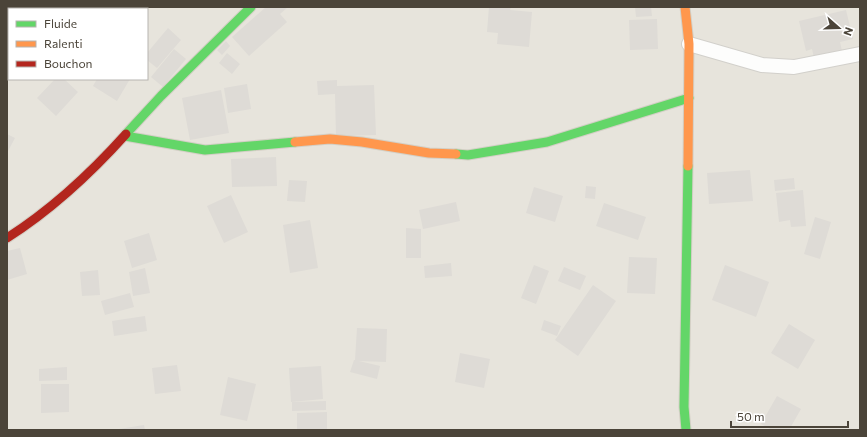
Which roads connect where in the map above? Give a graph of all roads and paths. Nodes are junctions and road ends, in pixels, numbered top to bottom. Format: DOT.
graph roads {
  1 [pos="251,7"];
  2 [pos="685,7"];
  3 [pos="689,44"];
  4 [pos="860,54"];
  5 [pos="689,98"];
  6 [pos="125,136"];
  7 [pos="7,238"];
  8 [pos="686,430"];
  1 -- 6 [label="street"];
  2 -- 3 [label="street"];
  3 -- 4 [label="street"];
  3 -- 5 [label="street"];
  5 -- 6 [label="street"];
  5 -- 8 [label="street"];
  6 -- 7 [label="street"];
}
